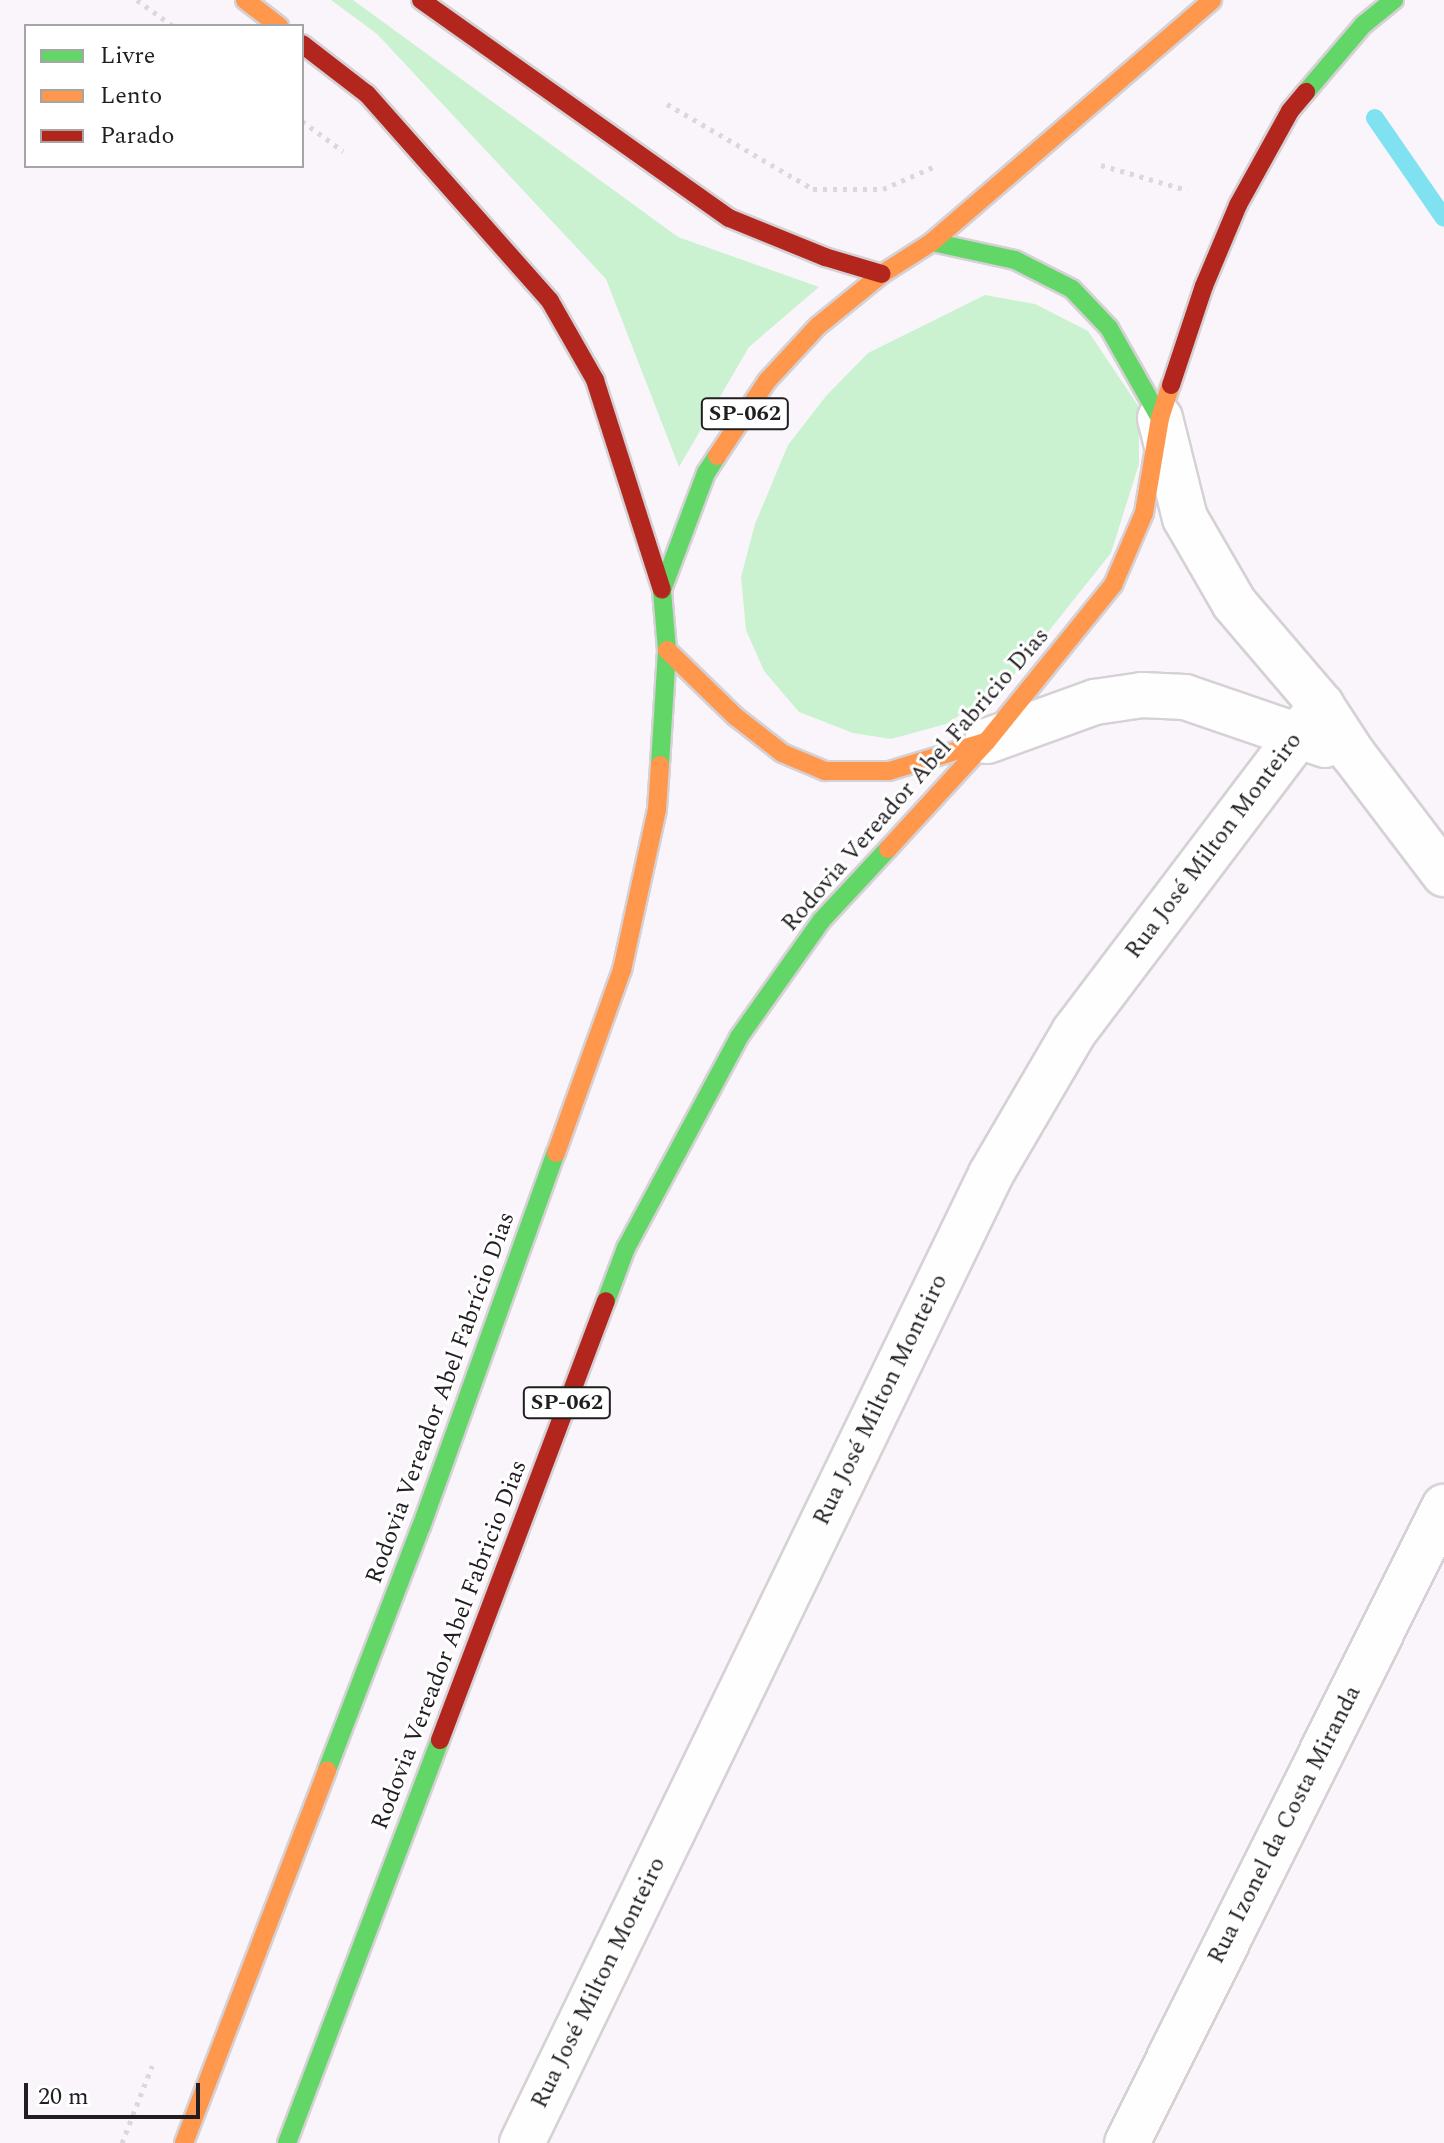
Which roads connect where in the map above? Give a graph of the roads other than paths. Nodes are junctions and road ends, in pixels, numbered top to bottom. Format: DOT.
graph roads {
  1 [pos="245,0"];
  2 [pos="421,0"];
  3 [pos="1212,0"];
  4 [pos="1394,0"];
  5 [pos="276,24"];
  6 [pos="304,46"];
  7 [pos="932,242"];
  8 [pos="882,274"];
  9 [pos="1160,418"];
  10 [pos="662,590"];
  11 [pos="667,650"];
  12 [pos="1309,721"];
  13 [pos="987,741"];
  14 [pos="1444,874"];
  15 [pos="1444,1507"];
  16 [pos="184,2143"];
  17 [pos="287,2143"];
  18 [pos="522,2143"];
  19 [pos="1127,2143"];
  1 -- 5 [label="main road"];
  2 -- 8 [label="main road"];
  3 -- 7 [label="main road, SP-062"];
  4 -- 9 [label="main road, SP-062"];
  6 -- 10 [label="main road"];
  7 -- 8 [label="main road, SP-062"];
  7 -- 9 [label="main road"];
  8 -- 10 [label="main road, SP-062"];
  9 -- 12 [label="street"];
  9 -- 13 [label="main road, Rodovia Vereador Abel Fabricio Dias / SP-062"];
  10 -- 11 [label="main road, SP-062"];
  11 -- 13 [label="main road"];
  11 -- 16 [label="main road, Rodovia Vereador Abel Fabrício Dias / SP-062"];
  12 -- 13 [label="street"];
  12 -- 14 [label="street"];
  12 -- 18 [label="street, Rua José Milton Monteiro"];
  13 -- 17 [label="main road, Rodovia Vereador Abel Fabricio Dias / SP-062"];
  15 -- 19 [label="street, Rua Izonel da Costa Miranda"];
}
